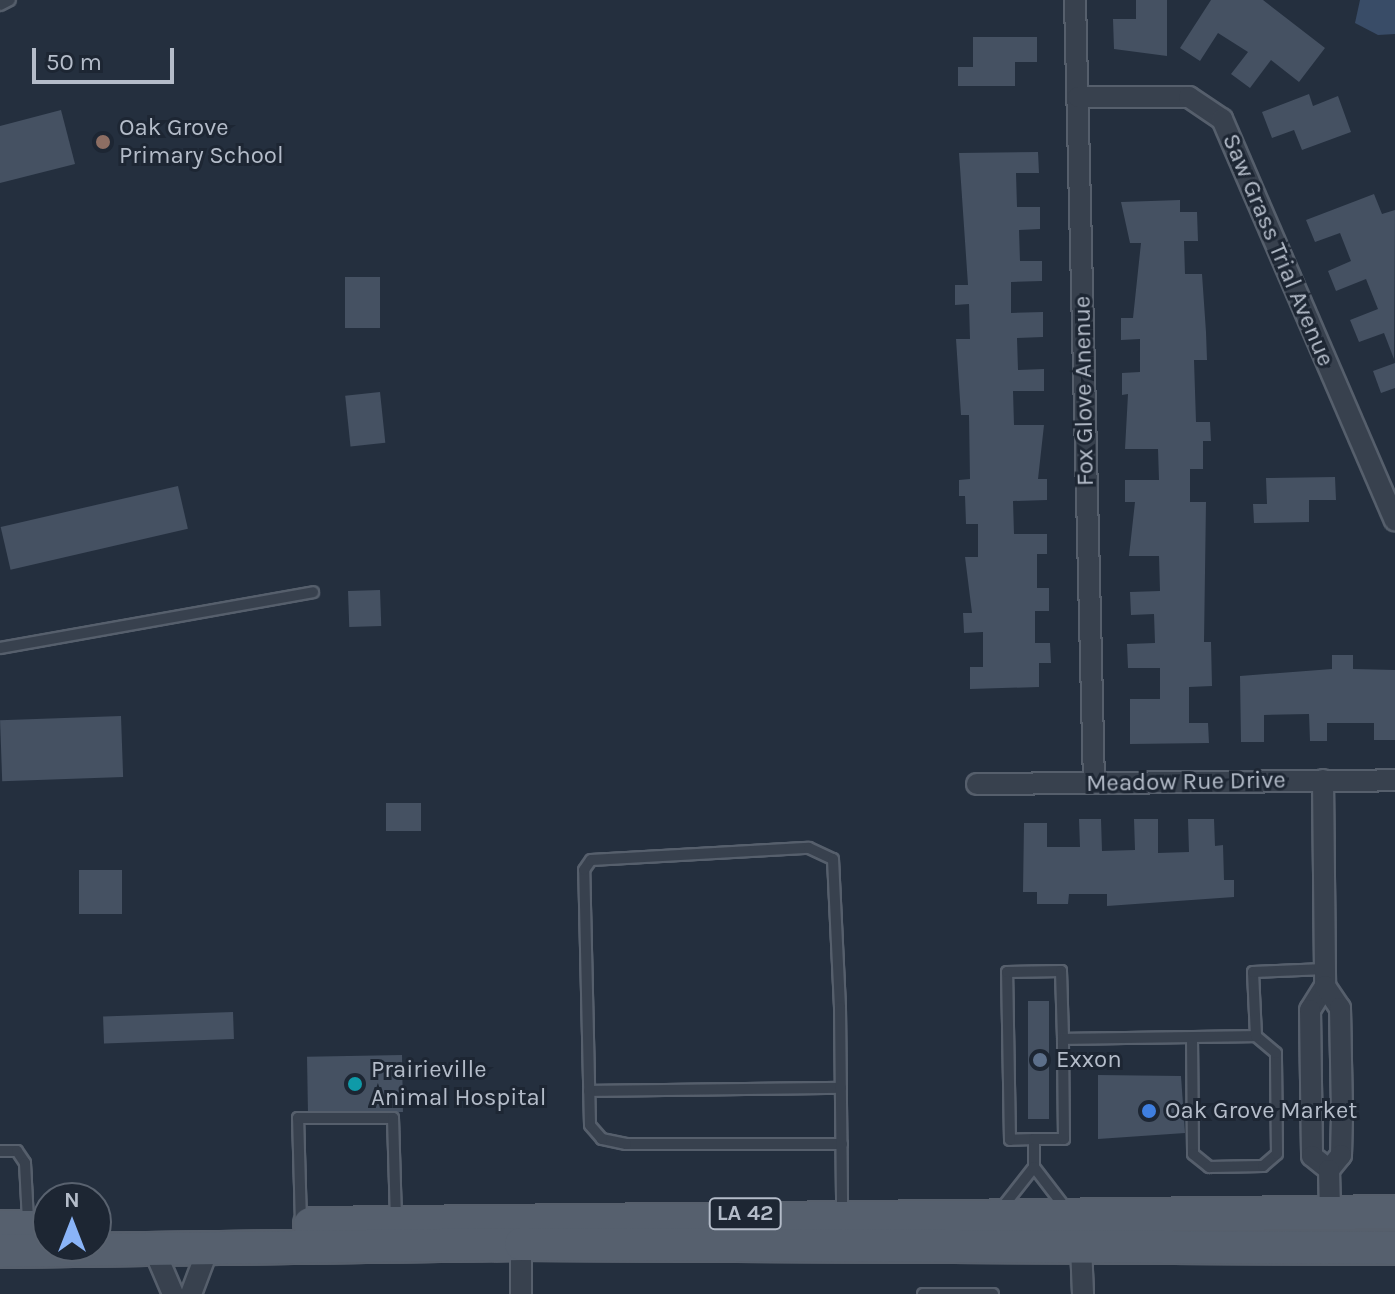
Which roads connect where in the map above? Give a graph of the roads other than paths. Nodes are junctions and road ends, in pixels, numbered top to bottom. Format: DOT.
graph roads {
  1 [pos="10,0"];
  2 [pos="1075,0"];
  3 [pos="0,5"];
  4 [pos="1078,97"];
  5 [pos="1395,520"];
  6 [pos="313,592"];
  7 [pos="0,648"];
  8 [pos="1323,780"];
  9 [pos="1395,780"];
  10 [pos="1094,783"];
  11 [pos="977,784"];
  12 [pos="1325,978"];
  13 [pos="1256,1036"];
  14 [pos="1192,1037"];
  15 [pos="1063,1039"];
  16 [pos="1342,1085"];
  17 [pos="1311,1086"];
  18 [pos="841,1088"];
  19 [pos="589,1091"];
  20 [pos="1034,1139"];
  21 [pos="842,1144"];
  22 [pos="0,1151"];
  23 [pos="1034,1167"];
  24 [pos="1329,1170"];
  25 [pos="1330,1211"];
  26 [pos="999,1212"];
  27 [pos="1068,1212"];
  28 [pos="1395,1212"];
  29 [pos="842,1213"];
  30 [pos="396,1222"];
  31 [pos="301,1225"];
  32 [pos="112,1226"];
  33 [pos="25,1227"];
  34 [pos="521,1244"];
  35 [pos="209,1246"];
  36 [pos="1081,1246"];
  37 [pos="153,1247"];
  38 [pos="1395,1248"];
  39 [pos="0,1251"];
  40 [pos="182,1291"];
  41 [pos="521,1294"];
  42 [pos="923,1294"];
  43 [pos="993,1294"];
  44 [pos="1083,1294"];
  1 -- 3 [label="lane"];
  2 -- 4 [label="street, Fox Glove Anenue"];
  4 -- 5 [label="street, Saw Grass Trial Avenue"];
  4 -- 10 [label="street, Fox Glove Anenue"];
  6 -- 7 [label="lane"];
  8 -- 9 [label="street, Meadow Rue Drive"];
  8 -- 10 [label="street, Meadow Rue Drive"];
  8 -- 12 [label="street"];
  10 -- 11 [label="street, Meadow Rue Drive"];
  12 -- 13 [label="lane"];
  12 -- 16 [label="street"];
  12 -- 17 [label="street"];
  13 -- 14 [label="lane"];
  13 -- 14 [label="lane"];
  14 -- 15 [label="lane"];
  15 -- 20 [label="lane"];
  15 -- 20 [label="lane"];
  16 -- 17 [label="street"];
  16 -- 24 [label="street"];
  17 -- 24 [label="street"];
  18 -- 19 [label="lane"];
  18 -- 19 [label="lane"];
  18 -- 21 [label="lane"];
  19 -- 21 [label="lane"];
  20 -- 23 [label="lane"];
  21 -- 29 [label="lane"];
  22 -- 33 [label="lane"];
  23 -- 26 [label="lane"];
  23 -- 27 [label="lane"];
  24 -- 25 [label="street"];
  25 -- 27 [label="main road, LA 42"];
  25 -- 28 [label="main road, LA 42"];
  25 -- 36 [label="main road"];
  26 -- 27 [label="main road, LA 42"];
  26 -- 29 [label="main road, LA 42"];
  29 -- 30 [label="main road, LA 42"];
  30 -- 31 [label="main road, LA 42"];
  30 -- 31 [label="lane"];
  31 -- 32 [label="main road, LA 42"];
  34 -- 35 [label="main road, LA 42"];
  34 -- 36 [label="main road, LA 42"];
  34 -- 41 [label="street"];
  35 -- 37 [label="main road, LA 42"];
  35 -- 40 [label="street"];
  36 -- 38 [label="main road, LA 42"];
  36 -- 44 [label="street"];
  37 -- 39 [label="main road, LA 42"];
  37 -- 40 [label="street"];
  42 -- 43 [label="lane"];
}
